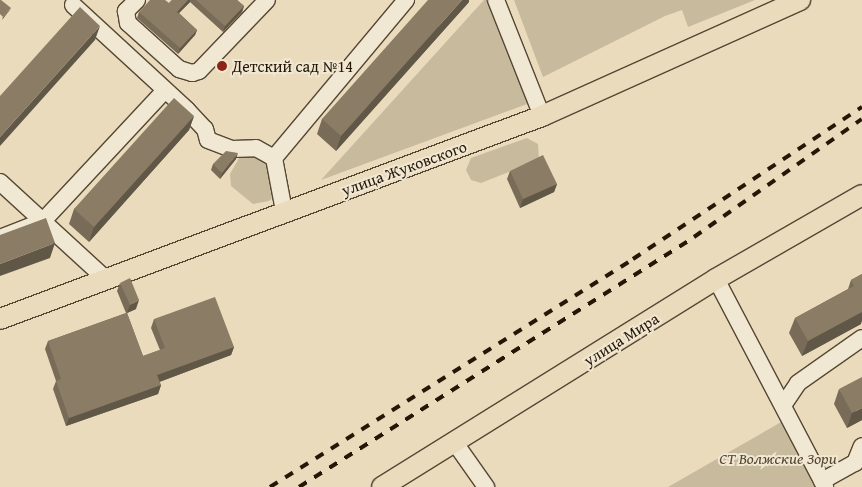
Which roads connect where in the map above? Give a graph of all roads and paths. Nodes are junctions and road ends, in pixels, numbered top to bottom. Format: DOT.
graph roads {
  1 [pos="137,0"];
  2 [pos="267,0"];
  3 [pos="406,0"];
  4 [pos="496,0"];
  5 [pos="800,0"];
  6 [pos="73,5"];
  7 [pos="126,20"];
  8 [pos="109,38"];
  9 [pos="165,90"];
  10 [pos="542,116"];
  11 [pos="274,158"];
  12 [pos="0,182"];
  13 [pos="862,195"];
  14 [pos="284,211"];
  15 [pos="43,221"];
  16 [pos="0,238"];
  17 [pos="106,279"];
  18 [pos="716,279"];
  19 [pos="0,319"];
  20 [pos="862,338"];
  21 [pos="784,404"];
  22 [pos="455,443"];
  23 [pos="862,446"];
  24 [pos="824,484"];
  25 [pos="382,487"];
  26 [pos="486,487"];
  1 -- 7 [label="street"];
  2 -- 7 [label="street"];
  3 -- 11 [label="street"];
  4 -- 10 [label="street"];
  5 -- 10 [label="main road, улица Жуковского"];
  6 -- 8 [label="street"];
  7 -- 8 [label="street"];
  8 -- 9 [label="street"];
  9 -- 11 [label="street"];
  9 -- 15 [label="street"];
  10 -- 14 [label="main road, улица Жуковского"];
  11 -- 14 [label="street"];
  12 -- 15 [label="street"];
  13 -- 18 [label="main road, улица Мира"];
  14 -- 17 [label="main road, улица Жуковского"];
  15 -- 16 [label="street"];
  15 -- 17 [label="street"];
  17 -- 19 [label="main road, улица Жуковского"];
  18 -- 21 [label="street"];
  18 -- 22 [label="main road, улица Мира"];
  20 -- 21 [label="street"];
  21 -- 24 [label="street"];
  22 -- 25 [label="main road, улица Мира"];
  22 -- 26 [label="street"];
  23 -- 24 [label="street"];
}
